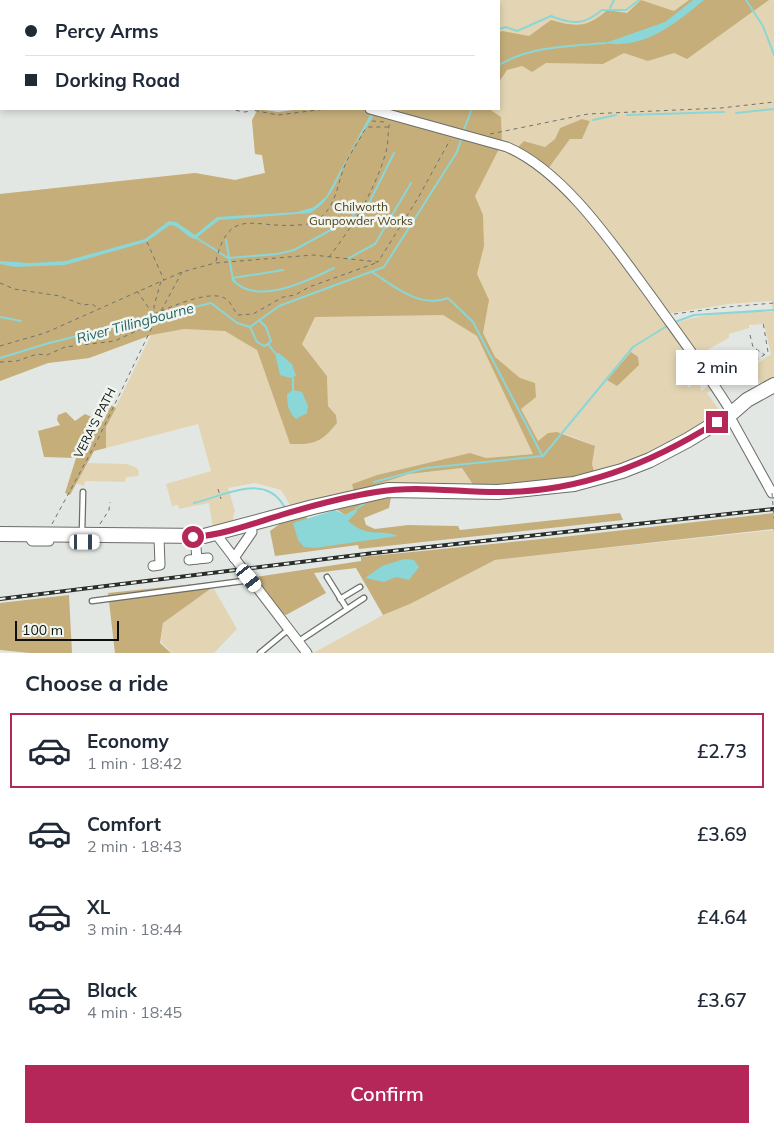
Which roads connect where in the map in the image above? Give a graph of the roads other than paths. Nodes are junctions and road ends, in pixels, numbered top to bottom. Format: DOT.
graph roads {
  1 [pos="374,110"];
  2 [pos="774,385"];
  3 [pos="732,415"];
  4 [pos="83,492"];
  5 [pos="772,493"];
  6 [pos="251,524"];
  7 [pos="0,534"];
  8 [pos="216,534"];
  9 [pos="159,537"];
  10 [pos="195,537"];
  11 [pos="74,538"];
  12 [pos="208,558"];
  13 [pos="234,558"];
  14 [pos="159,565"];
  15 [pos="248,576"];
  16 [pos="327,577"];
  17 [pos="360,587"];
  18 [pos="364,598"];
  19 [pos="340,599"];
  20 [pos="92,601"];
  21 [pos="347,609"];
  22 [pos="289,628"];
  23 [pos="299,641"];
  24 [pos="260,653"];
  25 [pos="307,653"];
  1 -- 3 [label="street"];
  2 -- 3 [label="main road"];
  3 -- 5 [label="street"];
  3 -- 6 [label="main road"];
  4 -- 11 [label="lane"];
  6 -- 8 [label="main road"];
  6 -- 13 [label="street"];
  7 -- 11 [label="main road"];
  8 -- 10 [label="main road"];
  8 -- 13 [label="street"];
  9 -- 10 [label="main road"];
  9 -- 11 [label="main road"];
  9 -- 14 [label="street"];
  10 -- 12 [label="street"];
  13 -- 15 [label="street"];
  15 -- 20 [label="lane"];
  15 -- 22 [label="street"];
  16 -- 19 [label="lane"];
  17 -- 19 [label="lane"];
  18 -- 21 [label="lane"];
  19 -- 21 [label="lane"];
  21 -- 23 [label="lane"];
  22 -- 23 [label="street"];
  22 -- 24 [label="lane"];
  23 -- 25 [label="street"];
}
